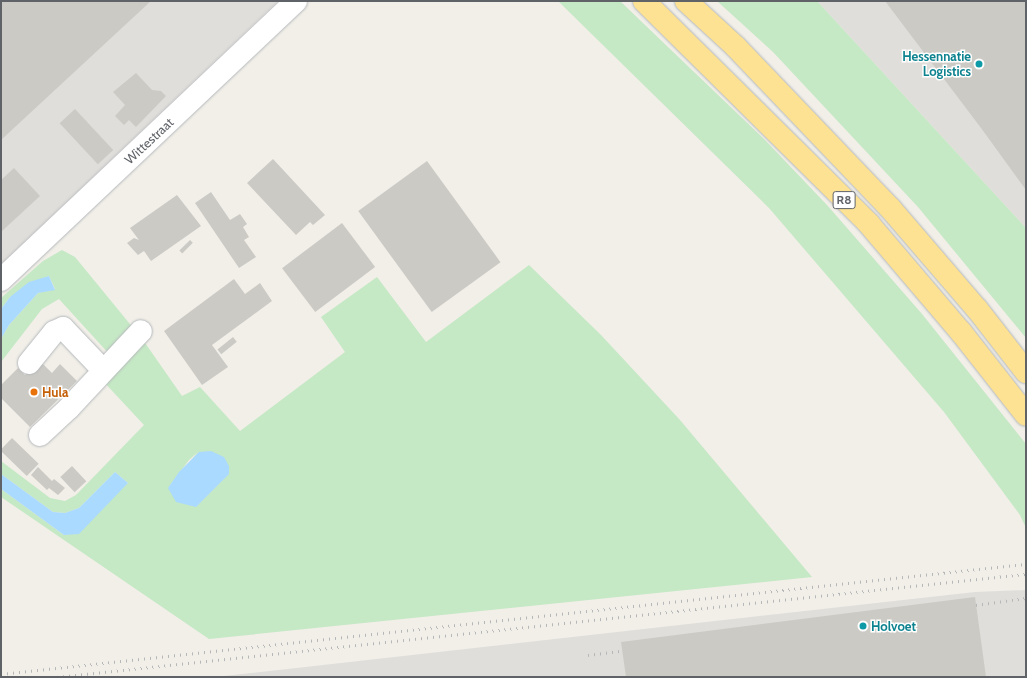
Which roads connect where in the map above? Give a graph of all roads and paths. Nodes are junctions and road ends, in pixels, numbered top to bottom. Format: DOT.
graph roads {
  1 [pos="296,1"];
  2 [pos="644,1"];
  3 [pos="686,1"];
  4 [pos="1,280"];
  5 [pos="141,332"];
  6 [pos="29,363"];
  7 [pos="103,370"];
  8 [pos="1026,372"];
  9 [pos="1026,415"];
  10 [pos="40,434"];
  1 -- 4 [label="street, Wittestraat"];
  2 -- 9 [label="highway, R8"];
  3 -- 8 [label="highway, R8"];
  5 -- 7 [label="street"];
  6 -- 7 [label="street"];
  7 -- 10 [label="street"];
}
